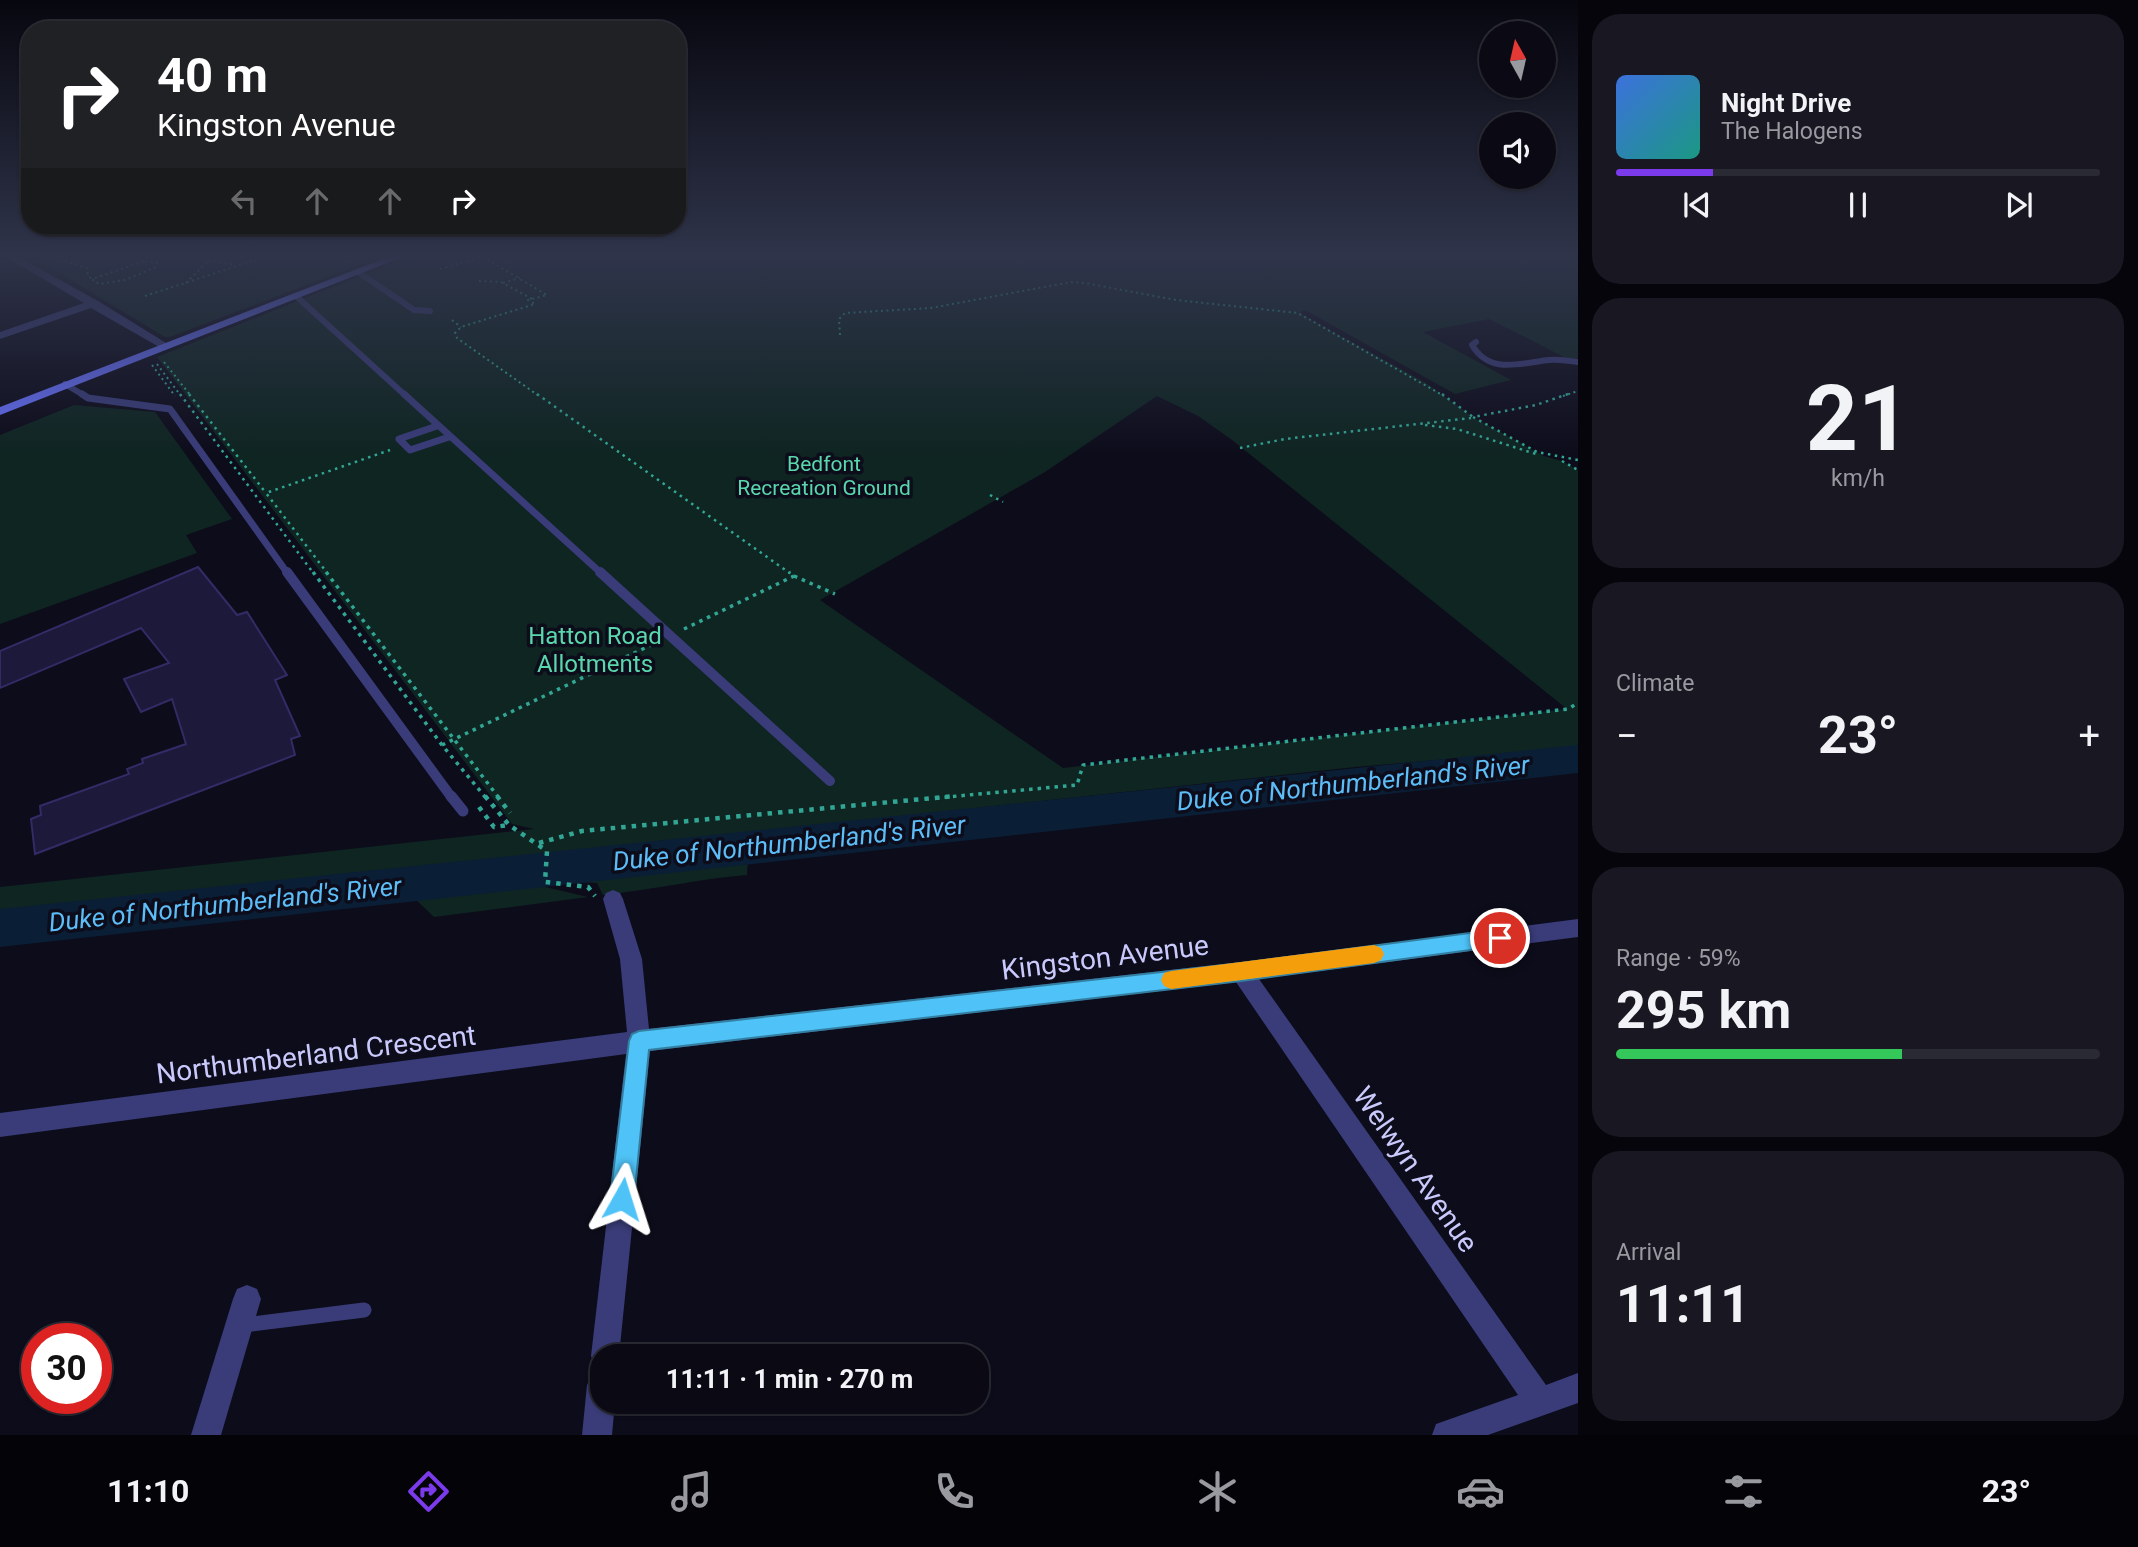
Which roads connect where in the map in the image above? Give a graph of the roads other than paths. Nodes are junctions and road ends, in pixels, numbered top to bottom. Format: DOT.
graph roads {
  1 [pos="43,321"];
  2 [pos="124,321"];
  3 [pos="231,321"];
  4 [pos="323,321"];
  5 [pos="0,336"];
  6 [pos="1476,342"];
  7 [pos="166,346"];
  8 [pos="1578,362"];
  9 [pos="65,384"];
  10 [pos="0,411"];
  11 [pos="437,426"];
  12 [pos="449,437"];
  13 [pos="830,780"];
  14 [pos="463,811"];
  15 [pos="613,899"];
  16 [pos="1578,928"];
  17 [pos="1241,972"];
  18 [pos="639,1041"];
  19 [pos="0,1125"];
  20 [pos="364,1310"];
  21 [pos="243,1312"];
  22 [pos="606,1344"];
  23 [pos="1578,1388"];
  24 [pos="1541,1402"];
  25 [pos="599,1414"];
  26 [pos="206,1435"];
  27 [pos="597,1435"];
  28 [pos="1447,1435"];
  1 -- 5 [label="street"];
  2 -- 7 [label="street"];
  3 -- 7 [label="street"];
  4 -- 11 [label="lane"];
  6 -- 8 [label="lane"];
  7 -- 9 [label="street"];
  9 -- 10 [label="street"];
  9 -- 14 [label="lane"];
  11 -- 12 [label="lane"];
  11 -- 12 [label="lane"];
  12 -- 13 [label="lane"];
  15 -- 18 [label="street"];
  16 -- 17 [label="street, Kingston Avenue"];
  17 -- 18 [label="street, Kingston Avenue"];
  17 -- 24 [label="street, Welwyn Avenue"];
  18 -- 19 [label="street, Northumberland Crescent"];
  18 -- 22 [label="street"];
  20 -- 21 [label="lane"];
  21 -- 26 [label="street"];
  23 -- 24 [label="street"];
  24 -- 28 [label="street"];
  25 -- 27 [label="street"];
}
